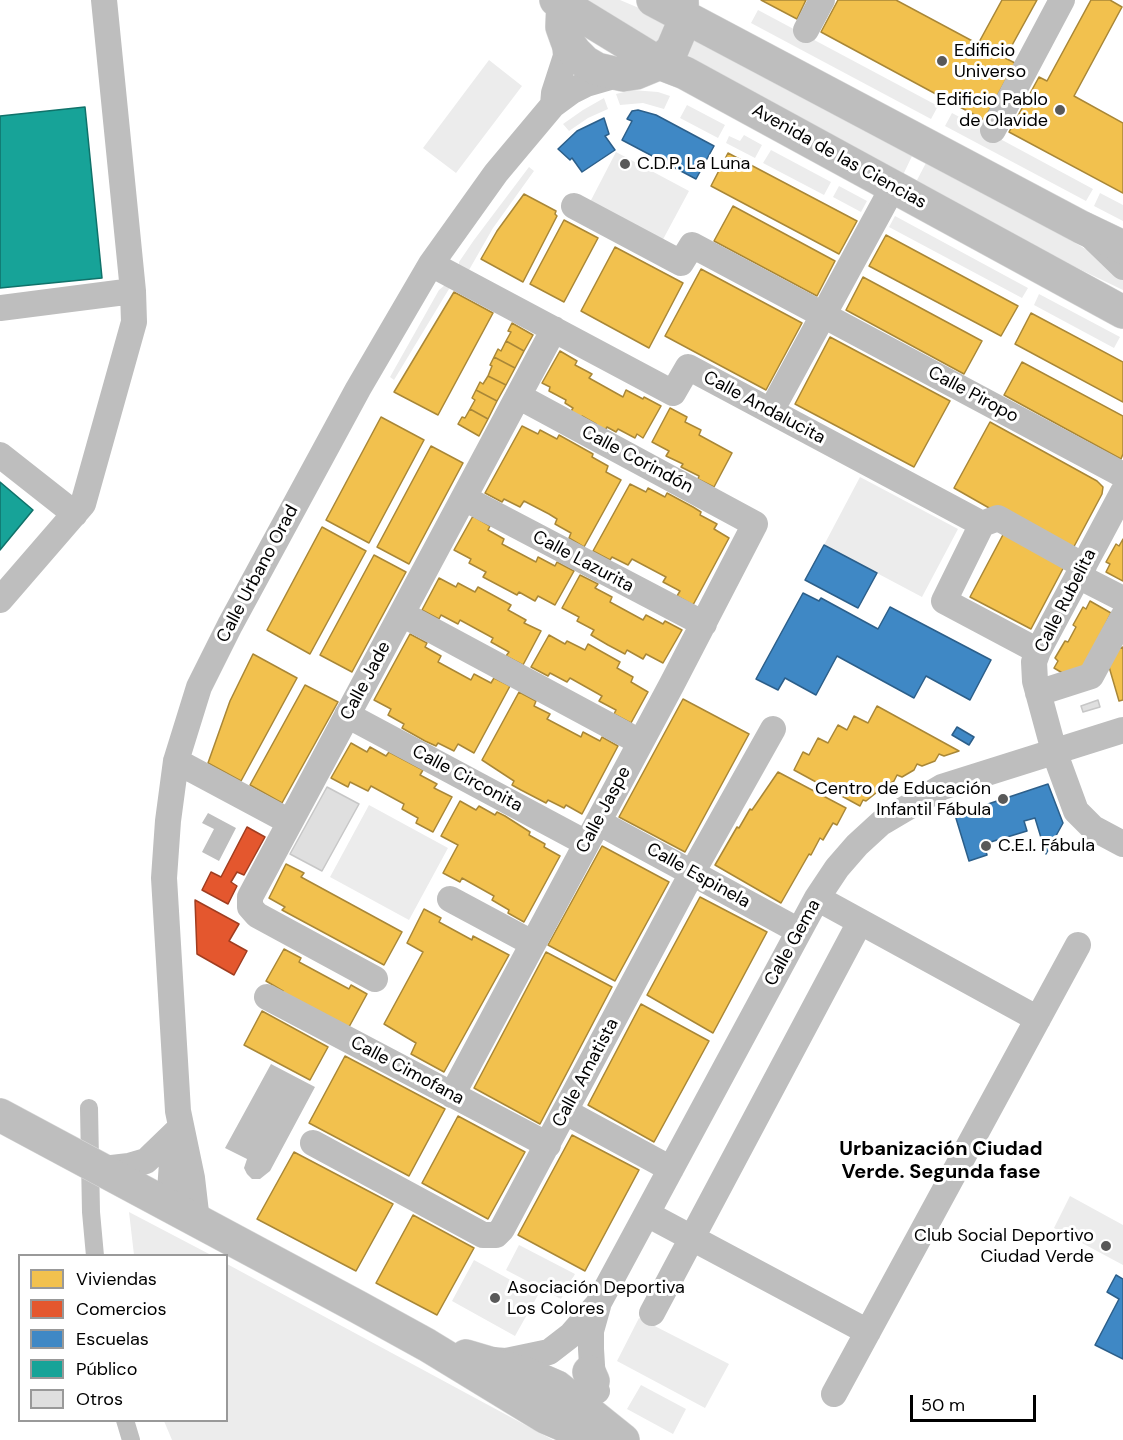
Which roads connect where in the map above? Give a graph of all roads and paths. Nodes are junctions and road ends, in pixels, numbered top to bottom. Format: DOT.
graph roads {
  1 [pos="104,0"];
  2 [pos="653,0"];
  3 [pos="822,0"];
  4 [pos="1062,0"];
  5 [pos="683,8"];
  6 [pos="561,10"];
  7 [pos="806,30"];
  8 [pos="659,63"];
  9 [pos="617,75"];
  10 [pos="553,105"];
  11 [pos="993,130"];
  12 [pos="893,187"];
  13 [pos="574,206"];
  14 [pos="1081,227"];
  15 [pos="1123,247"];
  16 [pos="431,264"];
  17 [pos="1123,267"];
  18 [pos="133,291"];
  19 [pos="1116,305"];
  20 [pos="0,308"];
  21 [pos="824,315"];
  22 [pos="554,329"];
  23 [pos="518,396"];
  24 [pos="771,411"];
  25 [pos="0,455"];
  26 [pos="1123,475"];
  27 [pos="1123,492"];
  28 [pos="464,498"];
  29 [pos="75,514"];
  30 [pos="755,524"];
  31 [pos="982,524"];
  32 [pos="1081,571"];
  33 [pos="0,600"];
  34 [pos="1123,600"];
  35 [pos="402,614"];
  36 [pos="1123,617"];
  37 [pos="704,624"];
  38 [pos="1030,646"];
  39 [pos="1038,693"];
  40 [pos="347,715"];
  41 [pos="773,729"];
  42 [pos="1123,730"];
  43 [pos="640,742"];
  44 [pos="1054,751"];
  45 [pos="176,761"];
  46 [pos="290,822"];
  47 [pos="592,833"];
  48 [pos="1123,844"];
  49 [pos="692,873"];
  50 [pos="817,898"];
  51 [pos="450,899"];
  52 [pos="860,922"];
  53 [pos="799,931"];
  54 [pos="532,944"];
  55 [pos="1078,945"];
  56 [pos="375,979"];
  57 [pos="267,997"];
  58 [pos="1038,1018"];
  59 [pos="452,1095"];
  60 [pos="566,1112"];
  61 [pos="0,1115"];
  62 [pos="176,1122"];
  63 [pos="313,1143"];
  64 [pos="548,1145"];
  65 [pos="103,1169"];
  66 [pos="671,1169"];
  67 [pos="192,1178"];
  68 [pos="169,1205"];
  69 [pos="647,1214"];
  70 [pos="197,1221"];
  71 [pos="692,1238"];
  72 [pos="598,1304"];
  73 [pos="652,1313"];
  74 [pos="867,1332"];
  75 [pos="427,1345"];
  76 [pos="538,1363"];
  77 [pos="588,1386"];
  78 [pos="834,1394"];
  79 [pos="545,1417"];
  80 [pos="598,1440"];
  81 [pos="623,1440"];
  82 [pos="630,1440"];
  1 -- 18 [label="street"];
  2 -- 5 [label="main road"];
  3 -- 7 [label="street"];
  4 -- 11 [label="street"];
  5 -- 8 [label="main road"];
  5 -- 14 [label="main road"];
  6 -- 8 [label="main road, Avenida de las Ciencias"];
  6 -- 9 [label="main road"];
  6 -- 10 [label="street"];
  8 -- 9 [label="main road"];
  8 -- 12 [label="main road, Avenida de las Ciencias"];
  9 -- 10 [label="street"];
  10 -- 16 [label="street, Calle Urbano Orad"];
  12 -- 19 [label="main road, Avenida de las Ciencias"];
  12 -- 21 [label="street"];
  13 -- 21 [label="street, Calle Piropo"];
  14 -- 15 [label="main road"];
  14 -- 17 [label="street"];
  16 -- 22 [label="street, Calle Andalucita"];
  16 -- 45 [label="street, Calle Urbano Orad"];
  18 -- 20 [label="street"];
  18 -- 29 [label="street"];
  21 -- 24 [label="street"];
  21 -- 26 [label="street, Calle Piropo"];
  22 -- 23 [label="street, Calle Jade"];
  22 -- 24 [label="street, Calle Andalucita"];
  23 -- 28 [label="street, Calle Jade"];
  23 -- 30 [label="street, Calle Corindón"];
  24 -- 31 [label="street, Calle Andalucita"];
  25 -- 29 [label="street"];
  27 -- 32 [label="street, Calle Rubelita"];
  28 -- 35 [label="street, Calle Jade"];
  28 -- 37 [label="street, Calle Lazurita"];
  29 -- 33 [label="street"];
  30 -- 37 [label="street, Calle Jaspe"];
  31 -- 32 [label="street, Calle Andalucita"];
  31 -- 38 [label="street"];
  32 -- 34 [label="street, Calle Andalucita"];
  32 -- 38 [label="street, Calle Rubelita"];
  35 -- 40 [label="street, Calle Jade"];
  35 -- 43 [label="street"];
  36 -- 39 [label="street"];
  37 -- 43 [label="street, Calle Jaspe"];
  38 -- 39 [label="street, Calle Rubelita"];
  39 -- 44 [label="street, Calle Rubelita"];
  40 -- 46 [label="street, Calle Jade"];
  40 -- 47 [label="street, Calle Circonita"];
  41 -- 49 [label="street, Calle Amatista"];
  42 -- 44 [label="street, Calle Gema"];
  43 -- 47 [label="street, Calle Jaspe"];
  44 -- 48 [label="street, Calle Rubelita"];
  44 -- 50 [label="street, Calle Gema"];
  45 -- 46 [label="street"];
  45 -- 62 [label="street, Calle Urbano Orad"];
  46 -- 56 [label="street, Calle Jade"];
  47 -- 49 [label="street, Calle Espinela"];
  47 -- 54 [label="street, Calle Jaspe"];
  49 -- 53 [label="street, Calle Espinela"];
  49 -- 60 [label="street, Calle Amatista"];
  50 -- 52 [label="street"];
  50 -- 53 [label="street, Calle Gema"];
  51 -- 54 [label="street"];
  52 -- 58 [label="street"];
  52 -- 71 [label="street"];
  53 -- 66 [label="street, Calle Gema"];
  54 -- 59 [label="street, Calle Jaspe"];
  55 -- 58 [label="street"];
  57 -- 59 [label="street, Calle Cimofana"];
  58 -- 74 [label="street"];
  59 -- 64 [label="street, Calle Cimofana"];
  60 -- 64 [label="street, Calle Amatista"];
  60 -- 66 [label="street"];
  61 -- 65 [label="main road"];
  62 -- 65 [label="street"];
  62 -- 67 [label="street, Calle Urbano Orad"];
  62 -- 68 [label="street, Calle Urbano Orad"];
  63 -- 64 [label="street, Calle Amatista"];
  65 -- 68 [label="main road"];
  66 -- 69 [label="street, Calle Gema"];
  67 -- 68 [label="street"];
  67 -- 70 [label="street, Calle Urbano Orad"];
  68 -- 70 [label="main road"];
  69 -- 71 [label="street"];
  69 -- 72 [label="street, Calle Gema"];
  70 -- 75 [label="main road"];
  71 -- 73 [label="street"];
  71 -- 74 [label="street"];
  72 -- 76 [label="street, Calle Gema"];
  72 -- 77 [label="street, Calle Gema"];
  74 -- 78 [label="street"];
  75 -- 76 [label="main road"];
  75 -- 79 [label="main road"];
  76 -- 77 [label="main road"];
  76 -- 79 [label="street"];
  77 -- 79 [label="street"];
  77 -- 81 [label="main road"];
  77 -- 82 [label="street, Calle Gema"];
  79 -- 80 [label="main road"];
}
